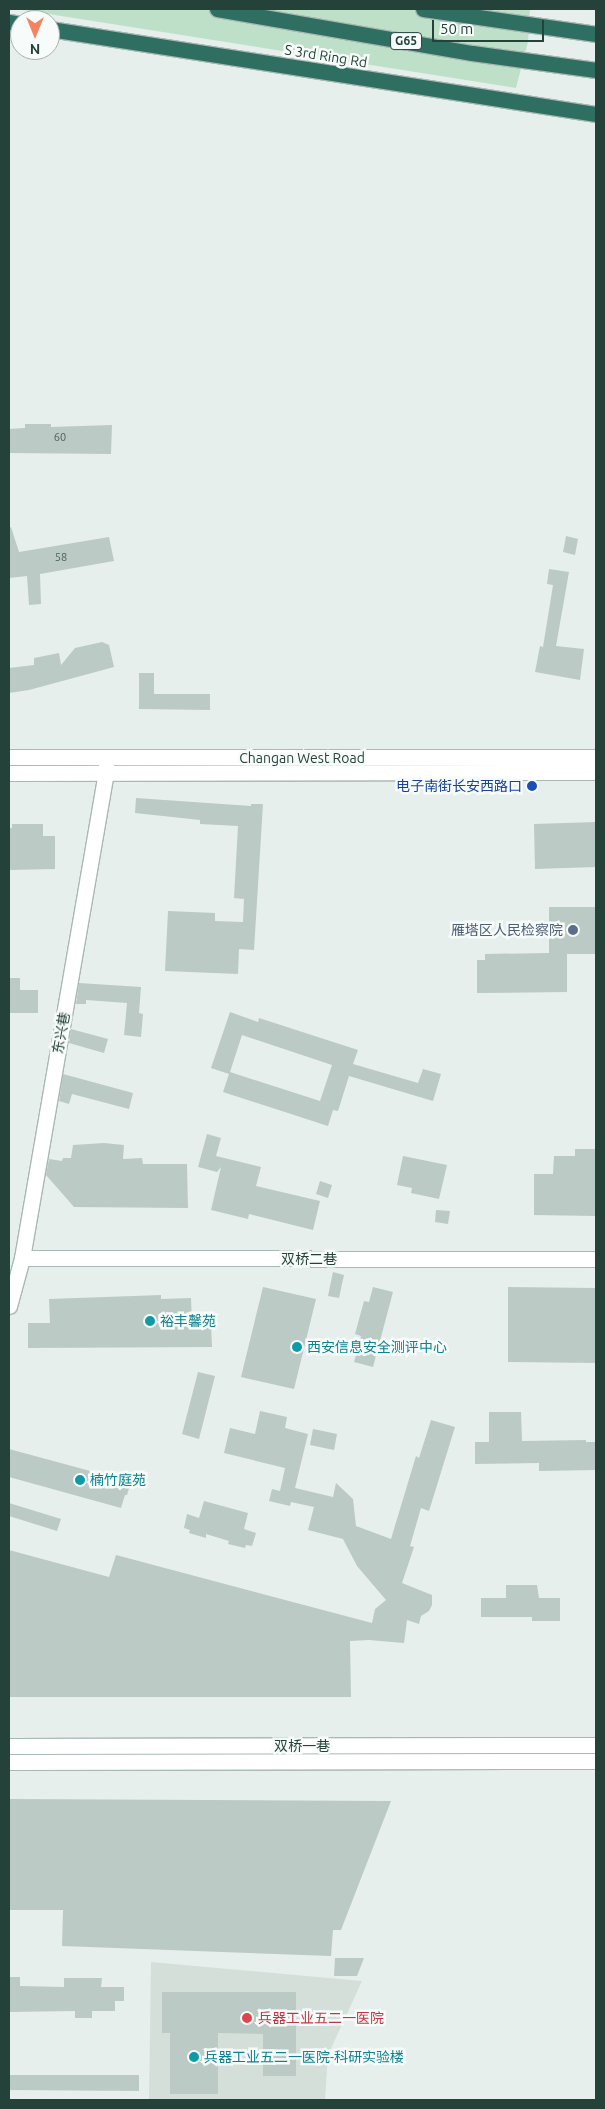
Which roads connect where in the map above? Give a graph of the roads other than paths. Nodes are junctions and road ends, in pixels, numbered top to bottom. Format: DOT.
graph roads {
  1 [pos="217,9"];
  2 [pos="423,9"];
  3 [pos="60,31"];
  4 [pos="596,34"];
  5 [pos="596,70"];
  6 [pos="596,114"];
  7 [pos="9,757"];
  8 [pos="596,757"];
  9 [pos="106,765"];
  10 [pos="596,772"];
  11 [pos="9,773"];
  12 [pos="22,1258"];
  13 [pos="596,1259"];
  14 [pos="9,1306"];
  15 [pos="596,1745"];
  16 [pos="9,1746"];
  17 [pos="596,1761"];
  18 [pos="9,1762"];
  1 -- 5 [label="highway, G65"];
  2 -- 4 [label="highway"];
  3 -- 6 [label="highway, S 3rd Ring Rd"];
  7 -- 9 [label="street, Changan West Road"];
  8 -- 9 [label="street, Changan West Road"];
  9 -- 10 [label="street, Changan West Road"];
  9 -- 11 [label="street, Changan West Road"];
  9 -- 12 [label="street, 东兴巷"];
  12 -- 13 [label="street, 双桥二巷"];
  12 -- 14 [label="street, 东兴巷"];
  15 -- 16 [label="street, 双桥一巷"];
  17 -- 18 [label="street, 双桥一巷"];
}
